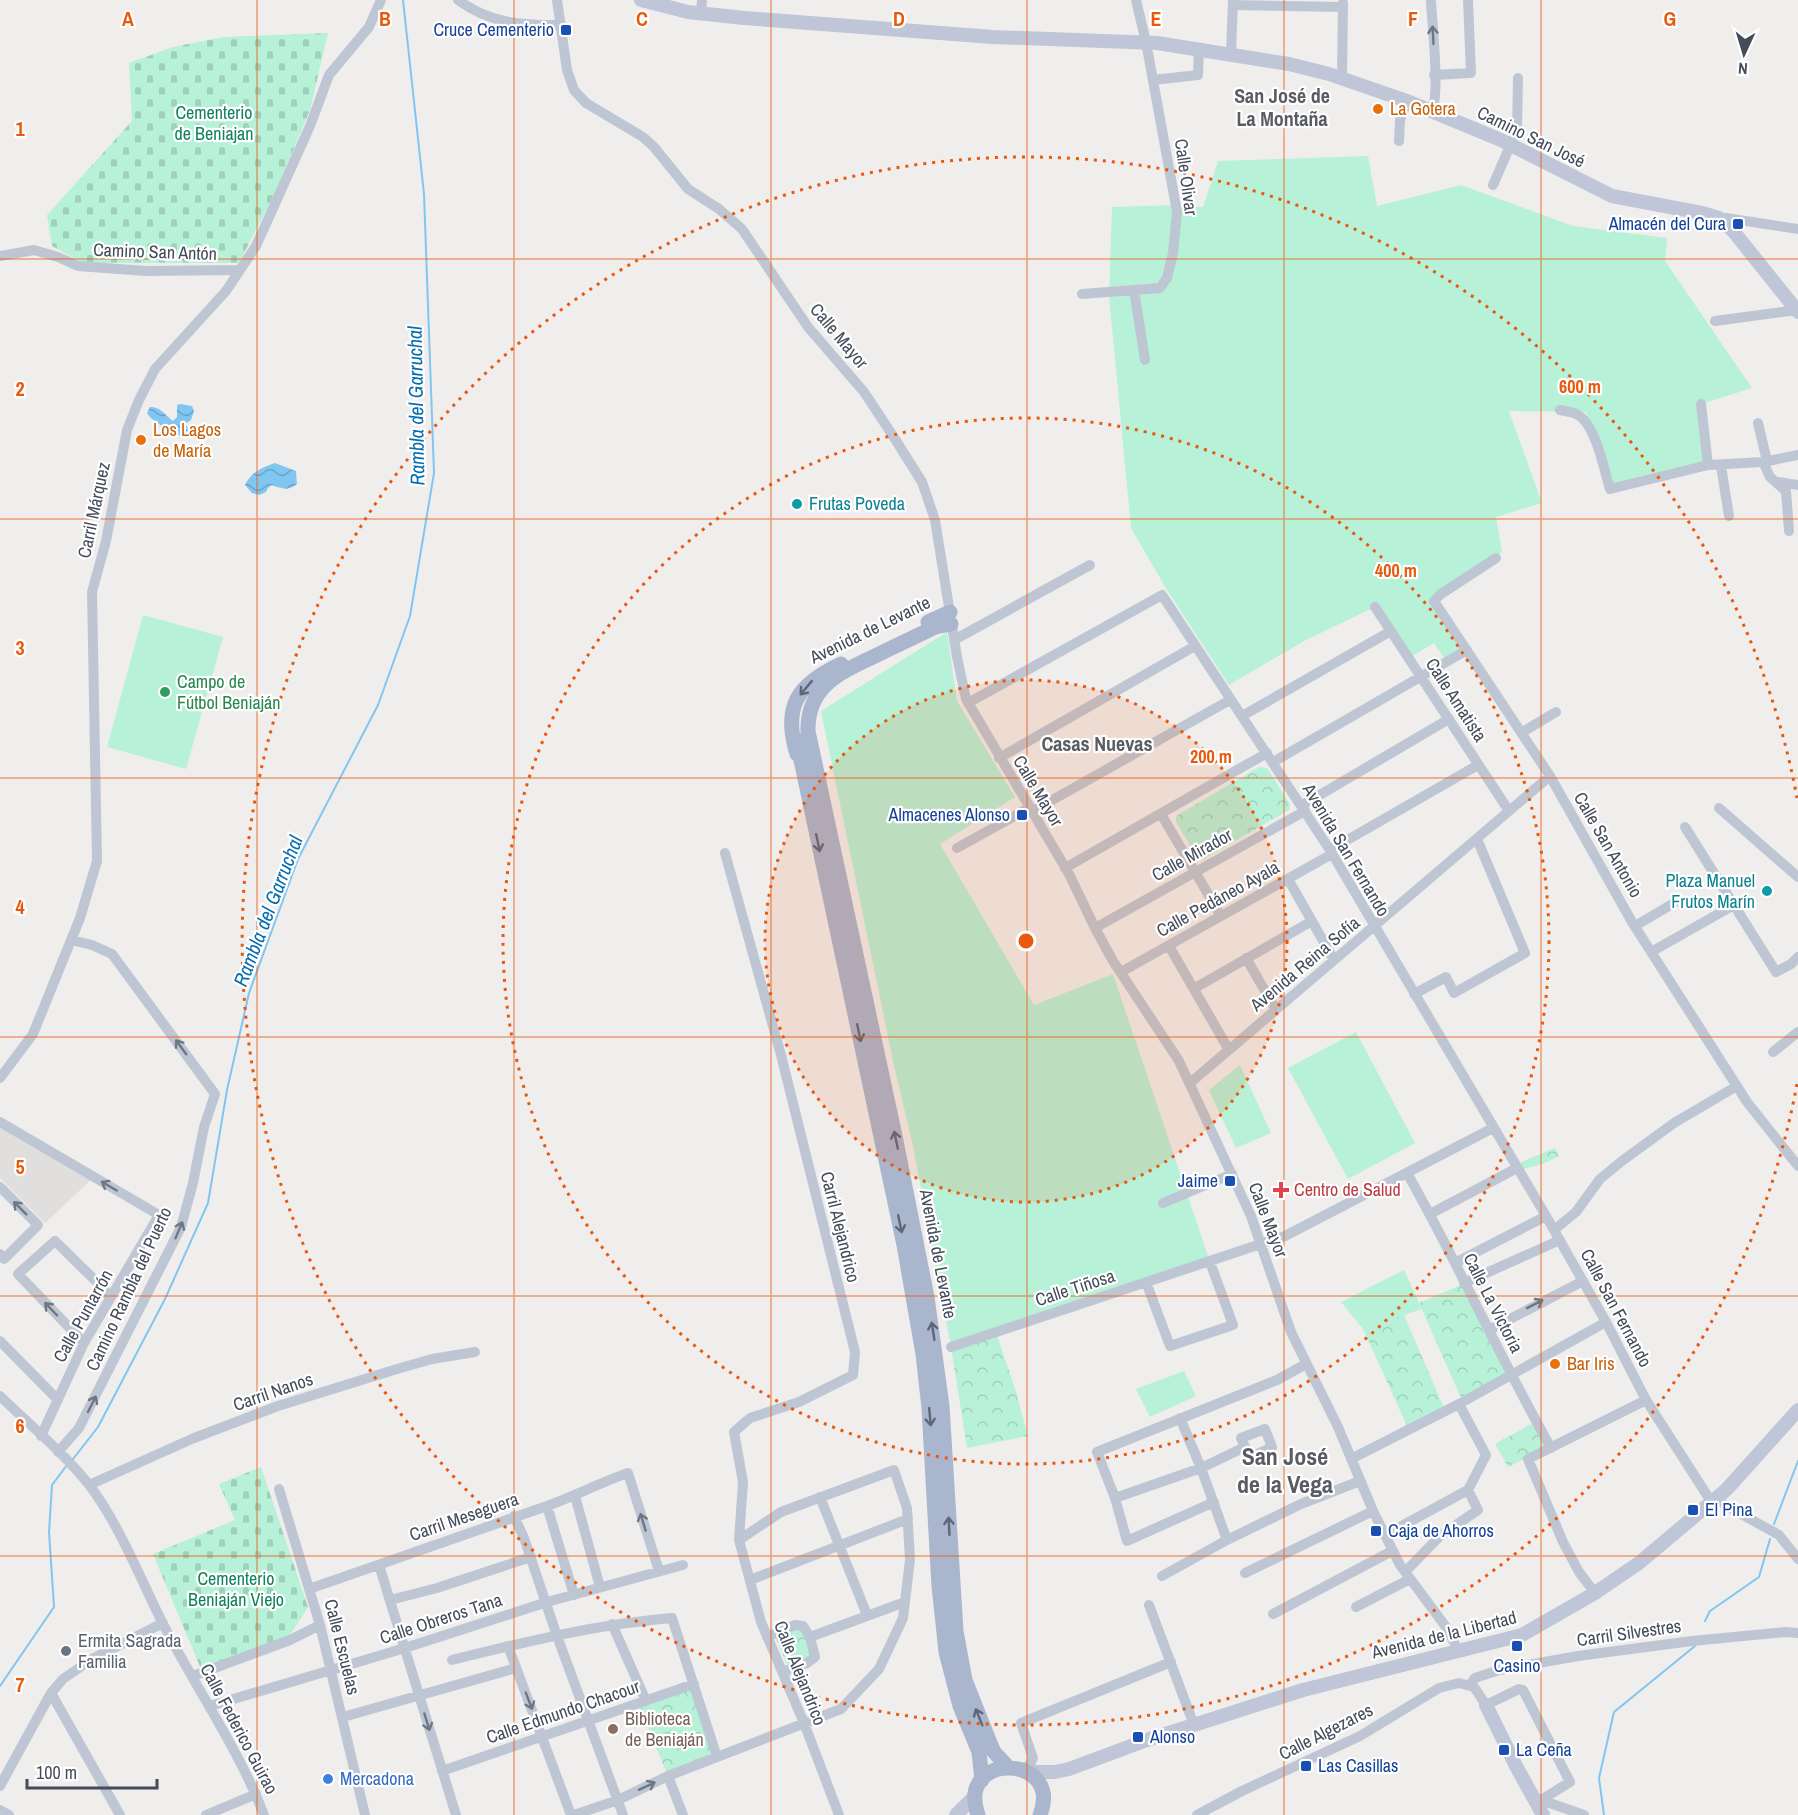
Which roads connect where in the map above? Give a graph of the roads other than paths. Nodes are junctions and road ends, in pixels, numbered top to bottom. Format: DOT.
graph roads {
  1 [pos="381,0"];
  2 [pos="458,0"];
  3 [pos="557,0"];
  4 [pos="641,0"];
  5 [pos="702,0"];
  6 [pos="1136,0"];
  7 [pos="1431,0"];
  8 [pos="1468,0"];
  9 [pos="1233,3"];
  10 [pos="1343,4"];
  11 [pos="701,14"];
  12 [pos="560,25"];
  13 [pos="1146,42"];
  14 [pos="1199,48"];
  15 [pos="1231,54"];
  16 [pos="1434,75"];
  17 [pos="1342,77"];
  18 [pos="1518,78"];
  19 [pos="1153,80"];
  20 [pos="1407,101"];
  21 [pos="1432,112"];
  22 [pos="1399,141"];
  23 [pos="1511,145"];
  24 [pos="1492,185"];
  25 [pos="1719,219"];
  26 [pos="1798,229"];
  27 [pos="0,256"];
  28 [pos="240,270"];
  29 [pos="1134,290"];
  30 [pos="1082,294"];
  31 [pos="1797,311"];
  32 [pos="1715,321"];
  33 [pos="1145,360"];
  34 [pos="1701,404"];
  35 [pos="1560,410"];
  36 [pos="1758,423"];
  37 [pos="1798,455"];
  38 [pos="1765,462"];
  39 [pos="1708,465"];
  40 [pos="1721,466"];
  41 [pos="1777,482"];
  42 [pos="1798,485"];
  43 [pos="1729,516"];
  44 [pos="1789,531"];
  45 [pos="1496,558"];
  46 [pos="1090,565"];
  47 [pos="1375,607"];
  48 [pos="951,618"];
  49 [pos="1391,631"];
  50 [pos="954,640"];
  51 [pos="1195,646"];
  52 [pos="1467,650"];
  53 [pos="1421,677"];
  54 [pos="1230,700"];
  55 [pos="968,703"];
  56 [pos="1556,712"];
  57 [pos="1242,717"];
  58 [pos="1449,719"];
  59 [pos="1521,733"];
  60 [pos="811,746"];
  61 [pos="999,758"];
  62 [pos="1270,758"];
  63 [pos="1478,765"];
  64 [pos="1550,776"];
  65 [pos="806,785"];
  66 [pos="1303,808"];
  67 [pos="1719,808"];
  68 [pos="1030,810"];
  69 [pos="1509,811"];
  70 [pos="1161,814"];
  71 [pos="1685,826"];
  72 [pos="1477,839"];
  73 [pos="957,848"];
  74 [pos="1331,852"];
  75 [pos="725,853"];
  76 [pos="1065,868"];
  77 [pos="1195,872"];
  78 [pos="1798,877"];
  79 [pos="1288,879"];
  80 [pos="1674,903"];
  81 [pos="1734,905"];
  82 [pos="1221,916"];
  83 [pos="1312,921"];
  84 [pos="1635,926"];
  85 [pos="1374,927"];
  86 [pos="1095,928"];
  87 [pos="71,940"];
  88 [pos="1169,946"];
  89 [pos="1651,952"];
  90 [pos="1798,957"];
  91 [pos="1246,958"];
  92 [pos="1334,960"];
  93 [pos="1121,972"];
  94 [pos="1195,988"];
  95 [pos="1414,994"];
  96 [pos="1276,1010"];
  97 [pos="1798,1032"];
  98 [pos="1229,1050"];
  99 [pos="1773,1052"];
  100 [pos="0,1078"];
  101 [pos="1190,1083"];
  102 [pos="1737,1086"];
  103 [pos="0,1122"];
  104 [pos="1493,1128"];
  105 [pos="1798,1166"];
  106 [pos="1517,1168"];
  107 [pos="1407,1173"];
  108 [pos="1232,1174"];
  109 [pos="1,1190"];
  110 [pos="1163,1203"];
  111 [pos="1430,1214"];
  112 [pos="1546,1216"];
  113 [pos="1554,1230"];
  114 [pos="1560,1240"];
  115 [pos="1262,1245"];
  116 [pos="2,1257"];
  117 [pos="1210,1262"];
  118 [pos="1455,1263"];
  119 [pos="1583,1281"];
  120 [pos="1146,1282"];
  121 [pos="1464,1283"];
  122 [pos="110,1298"];
  123 [pos="1606,1322"];
  124 [pos="1489,1330"];
  125 [pos="0,1341"];
  126 [pos="84,1343"];
  127 [pos="951,1347"];
  128 [pos="475,1352"];
  129 [pos="1306,1364"];
  130 [pos="1511,1376"];
  131 [pos="0,1395"];
  132 [pos="58,1400"];
  133 [pos="1646,1400"];
  134 [pos="1459,1404"];
  135 [pos="1798,1410"];
  136 [pos="1180,1418"];
  137 [pos="41,1436"];
  138 [pos="1245,1447"];
  139 [pos="1551,1448"];
  140 [pos="58,1452"];
  141 [pos="1351,1459"];
  142 [pos="1202,1468"];
  143 [pos="1360,1481"];
  144 [pos="89,1485"];
  145 [pos="279,1489"];
  146 [pos="1468,1490"];
  147 [pos="575,1496"];
  148 [pos="820,1497"];
  149 [pos="1115,1498"];
  150 [pos="1714,1500"];
  151 [pos="1214,1502"];
  152 [pos="547,1506"];
  153 [pos="1373,1511"];
  154 [pos="514,1516"];
  155 [pos="908,1519"];
  156 [pos="1385,1535"];
  157 [pos="740,1540"];
  158 [pos="1227,1540"];
  159 [pos="840,1545"];
  160 [pos="1392,1551"];
  161 [pos="531,1557"];
  162 [pos="1798,1559"];
  163 [pos="379,1565"];
  164 [pos="683,1565"];
  165 [pos="659,1572"];
  166 [pos="1245,1573"];
  167 [pos="1162,1576"];
  168 [pos="1408,1576"];
  169 [pos="750,1580"];
  170 [pos="600,1587"];
  171 [pos="309,1588"];
  172 [pos="1595,1593"];
  173 [pos="574,1595"];
  174 [pos="390,1600"];
  175 [pos="547,1602"];
  176 [pos="905,1602"];
  177 [pos="1149,1605"];
  178 [pos="1356,1607"];
  179 [pos="1273,1614"];
  180 [pos="867,1616"];
  181 [pos="163,1623"];
  182 [pos="612,1624"];
  183 [pos="320,1625"];
  184 [pos="1798,1633"];
  185 [pos="557,1636"];
  186 [pos="768,1637"];
  187 [pos="810,1637"];
  188 [pos="508,1646"];
  189 [pos="405,1648"];
  190 [pos="1459,1652"];
  191 [pos="452,1660"];
  192 [pos="1171,1662"];
  193 [pos="516,1668"];
  194 [pos="330,1670"];
  195 [pos="783,1672"];
  196 [pos="193,1676"];
  197 [pos="694,1684"];
  198 [pos="1470,1685"];
  199 [pos="51,1693"];
  200 [pos="419,1696"];
  201 [pos="646,1701"];
  202 [pos="1486,1705"];
  203 [pos="210,1706"];
  204 [pos="343,1717"];
  205 [pos="589,1721"];
  206 [pos="804,1723"];
  207 [pos="1194,1725"];
  208 [pos="542,1738"];
  209 [pos="717,1757"];
  210 [pos="1019,1769"];
  211 [pos="1069,1769"];
  212 [pos="442,1772"];
  213 [pos="668,1776"];
  214 [pos="982,1780"];
  215 [pos="0,1786"];
  216 [pos="256,1794"];
  217 [pos="975,1797"];
  218 [pos="618,1800"];
  219 [pos="1540,1806"];
  220 [pos="1043,1807"];
  221 [pos="0,1810"];
  222 [pos="9,1815"];
  223 [pos="120,1815"];
  224 [pos="206,1815"];
  225 [pos="264,1815"];
  226 [pos="365,1815"];
  227 [pos="456,1815"];
  228 [pos="572,1815"];
  229 [pos="623,1815"];
  230 [pos="682,1815"];
  231 [pos="839,1815"];
  232 [pos="956,1815"];
  233 [pos="978,1815"];
  234 [pos="1197,1815"];
  235 [pos="1584,1815"];
  1 -- 28 [label="street, Carril Márquez"];
  2 -- 12 [label="street"];
  3 -- 12 [label="street, Calle Mayor"];
  4 -- 11 [label="main road, Camino San José"];
  5 -- 11 [label="street"];
  6 -- 13 [label="street, Calle Olivar"];
  16 -- 7 [label="street, one-way"];
  8 -- 16 [label="street"];
  9 -- 10 [label="street"];
  9 -- 15 [label="street"];
  10 -- 17 [label="street"];
  11 -- 13 [label="main road, Camino San José"];
  12 -- 48 [label="street, Calle Mayor"];
  13 -- 14 [label="main road, Camino San José"];
  13 -- 19 [label="street, Calle Olivar"];
  14 -- 15 [label="main road, Camino San José"];
  14 -- 19 [label="street"];
  15 -- 17 [label="main road, Camino San José"];
  16 -- 21 [label="street"];
  17 -- 20 [label="main road, Camino San José"];
  18 -- 23 [label="street"];
  19 -- 29 [label="street, Calle Olivar"];
  20 -- 21 [label="main road, Camino San José"];
  20 -- 22 [label="street"];
  21 -- 23 [label="main road, Camino San José"];
  23 -- 24 [label="street"];
  23 -- 25 [label="main road, Camino San José"];
  25 -- 26 [label="street, Camino San José"];
  25 -- 31 [label="main road"];
  27 -- 28 [label="street, Camino San Antón"];
  28 -- 87 [label="street, Carril Márquez"];
  29 -- 30 [label="street, Calle Olivar"];
  29 -- 33 [label="street"];
  31 -- 32 [label="street"];
  34 -- 39 [label="street"];
  35 -- 39 [label="street"];
  36 -- 38 [label="street"];
  37 -- 38 [label="street"];
  38 -- 40 [label="street"];
  38 -- 41 [label="street"];
  39 -- 40 [label="street"];
  40 -- 43 [label="street"];
  41 -- 42 [label="street"];
  41 -- 44 [label="street"];
  45 -- 52 [label="street, Calle San Antonio"];
  46 -- 50 [label="street"];
  47 -- 49 [label="street, Calle Amatista"];
  48 -- 50 [label="street, Calle Mayor"];
  48 -- 60 [label="main road, Avenida de Levante"];
  48 -- 65 [label="main road, Avenida de Levante, one-way"];
  49 -- 53 [label="street, Calle Amatista"];
  49 -- 57 [label="street"];
  50 -- 55 [label="street, Calle Mayor"];
  51 -- 54 [label="street, Avenida San Fernando"];
  51 -- 55 [label="street, Avenida San Fernando"];
  51 -- 61 [label="street"];
  52 -- 53 [label="street"];
  52 -- 59 [label="street, Calle San Antonio"];
  53 -- 58 [label="street, Calle Amatista"];
  53 -- 62 [label="street"];
  54 -- 57 [label="street, Avenida San Fernando"];
  54 -- 68 [label="street"];
  55 -- 61 [label="street, Calle Mayor"];
  56 -- 59 [label="street"];
  57 -- 62 [label="street, Avenida San Fernando"];
  58 -- 63 [label="street, Calle Amatista"];
  58 -- 66 [label="street, Calle Mirador"];
  59 -- 64 [label="street, Calle San Antonio"];
  60 -- 65 [label="main road, Avenida de Levante"];
  210 -- 60 [label="main road, Avenida de Levante, one-way"];
  61 -- 68 [label="street, Calle Mayor"];
  62 -- 66 [label="street, Avenida San Fernando"];
  62 -- 70 [label="street"];
  63 -- 69 [label="street, Calle Amatista"];
  63 -- 74 [label="street, Calle Pedáneo Ayala"];
  64 -- 69 [label="street, Avenida Reina Sofía"];
  64 -- 84 [label="street, Calle San Antonio"];
  65 -- 214 [label="main road, Avenida de Levante, one-way"];
  66 -- 74 [label="street, Avenida San Fernando"];
  66 -- 77 [label="street, Calle Mirador"];
  67 -- 78 [label="street"];
  68 -- 73 [label="street"];
  68 -- 76 [label="street, Calle Mayor"];
  69 -- 72 [label="street, Avenida Reina Sofía"];
  70 -- 76 [label="street"];
  70 -- 77 [label="street"];
  71 -- 81 [label="street"];
  72 -- 85 [label="street, Avenida Reina Sofía"];
  72 -- 95 [label="street"];
  74 -- 79 [label="street, Calle Pedáneo Ayala"];
  74 -- 85 [label="street, Avenida San Fernando"];
  75 -- 157 [label="street, Carril Alejandrico"];
  76 -- 86 [label="street, Calle Mayor"];
  77 -- 82 [label="street"];
  77 -- 86 [label="street, Calle Mirador"];
  79 -- 82 [label="street, Calle Pedáneo Ayala"];
  79 -- 83 [label="street"];
  80 -- 84 [label="street"];
  81 -- 89 [label="street"];
  81 -- 90 [label="street"];
  82 -- 88 [label="street, Calle Pedáneo Ayala"];
  83 -- 91 [label="street"];
  83 -- 92 [label="street"];
  84 -- 89 [label="street, Calle San Antonio"];
  85 -- 92 [label="street, Avenida Reina Sofía"];
  85 -- 95 [label="street, Avenida San Fernando"];
  86 -- 93 [label="street, Calle Mayor"];
  87 -- 100 [label="street, Carril Márquez"];
  140 -- 87 [label="street, Camino Rambla del Puerto, one-way"];
  88 -- 93 [label="street, Calle Pedáneo Ayala"];
  88 -- 94 [label="street"];
  89 -- 102 [label="street, Calle San Antonio"];
  91 -- 94 [label="street"];
  91 -- 96 [label="street"];
  92 -- 96 [label="street, Avenida Reina Sofía"];
  93 -- 101 [label="street, Calle Mayor"];
  94 -- 98 [label="street"];
  95 -- 104 [label="street, Avenida San Fernando"];
  96 -- 98 [label="street, Avenida Reina Sofía"];
  97 -- 99 [label="street"];
  98 -- 101 [label="street, Avenida Reina Sofía"];
  101 -- 108 [label="street, Calle Mayor"];
  102 -- 105 [label="street, Calle San Antonio"];
  102 -- 113 [label="street"];
  122 -- 103 [label="street, Calle Puntarrón, one-way"];
  104 -- 106 [label="street, Calle San Fernando"];
  104 -- 107 [label="street, Calle Tiñosa"];
  106 -- 111 [label="street"];
  106 -- 112 [label="street, Calle San Fernando"];
  107 -- 111 [label="street, Calle La Victoria"];
  107 -- 115 [label="street, Calle Tiñosa"];
  108 -- 110 [label="street"];
  108 -- 115 [label="street, Calle Mayor"];
  116 -- 109 [label="street, one-way"];
  111 -- 118 [label="street, Calle La Victoria"];
  112 -- 113 [label="street, Calle San Fernando"];
  112 -- 118 [label="street"];
  113 -- 114 [label="street, Calle San Fernando"];
  114 -- 119 [label="street, Calle San Fernando"];
  114 -- 121 [label="street"];
  115 -- 117 [label="street, Calle Tiñosa"];
  115 -- 129 [label="street, Calle Mayor"];
  117 -- 120 [label="street, Calle Tiñosa"];
  117 -- 120 [label="street"];
  118 -- 121 [label="street, Calle La Victoria"];
  119 -- 123 [label="street, Calle San Fernando"];
  124 -- 119 [label="street, one-way"];
  120 -- 127 [label="street, Calle Tiñosa"];
  121 -- 124 [label="street, Calle La Victoria"];
  122 -- 126 [label="street, Calle Puntarrón"];
  126 -- 122 [label="street, one-way"];
  123 -- 130 [label="street"];
  123 -- 133 [label="street, Calle San Fernando"];
  124 -- 130 [label="street, Calle La Victoria"];
  125 -- 132 [label="street"];
  126 -- 132 [label="street, Calle Puntarrón"];
  128 -- 144 [label="street, Carril Nanos"];
  129 -- 136 [label="street"];
  129 -- 141 [label="street, Calle Mayor"];
  130 -- 134 [label="street"];
  130 -- 139 [label="street, Calle La Victoria"];
  131 -- 137 [label="street, Calle Federico Guirao"];
  132 -- 137 [label="street, Calle Puntarrón"];
  133 -- 139 [label="street"];
  133 -- 150 [label="street, Calle San Fernando"];
  134 -- 141 [label="street"];
  134 -- 146 [label="street"];
  135 -- 150 [label="main road, Avenida de la Libertad"];
  136 -- 142 [label="street"];
  136 -- 149 [label="street"];
  137 -- 140 [label="street, Calle Federico Guirao"];
  138 -- 142 [label="street"];
  139 -- 172 [label="street"];
  140 -- 144 [label="street, Calle Federico Guirao"];
  141 -- 143 [label="street, Calle Mayor"];
  142 -- 149 [label="street"];
  142 -- 151 [label="street"];
  143 -- 153 [label="street, Calle Mayor"];
  143 -- 158 [label="street"];
  144 -- 181 [label="street, Calle Federico Guirao"];
  145 -- 171 [label="street, Calle Escuelas"];
  146 -- 156 [label="street"];
  146 -- 168 [label="street"];
  147 -- 152 [label="street, Carril Meseguera"];
  165 -- 147 [label="street, Carril Meseguera, one-way"];
  147 -- 170 [label="street"];
  148 -- 155 [label="street"];
  148 -- 157 [label="street"];
  148 -- 159 [label="street"];
  149 -- 151 [label="street"];
  150 -- 162 [label="street"];
  150 -- 172 [label="main road, Avenida de la Libertad"];
  151 -- 158 [label="street"];
  152 -- 154 [label="street, Carril Meseguera"];
  152 -- 173 [label="street"];
  153 -- 156 [label="street, Calle Mayor"];
  153 -- 166 [label="street"];
  154 -- 161 [label="street"];
  154 -- 163 [label="street, Carril Meseguera"];
  155 -- 159 [label="street"];
  155 -- 176 [label="street"];
  156 -- 160 [label="street, Calle Mayor"];
  157 -- 169 [label="street, Calle Alejandrico"];
  158 -- 167 [label="street"];
  159 -- 169 [label="street"];
  159 -- 180 [label="street"];
  160 -- 168 [label="street, Calle Mayor"];
  160 -- 179 [label="street"];
  161 -- 174 [label="street"];
  161 -- 175 [label="street"];
  163 -- 171 [label="street, Carril Meseguera"];
  163 -- 174 [label="street"];
  164 -- 165 [label="street, Calle Obreros Tana"];
  165 -- 170 [label="street, Calle Obreros Tana"];
  168 -- 178 [label="street"];
  168 -- 190 [label="street, Calle Mayor"];
  169 -- 186 [label="street, Calle Alejandrico"];
  170 -- 173 [label="street, Calle Obreros Tana"];
  171 -- 183 [label="street, Calle Escuelas"];
  172 -- 190 [label="main road, Avenida de la Libertad"];
  173 -- 175 [label="street, Calle Obreros Tana"];
  174 -- 189 [label="street"];
  175 -- 185 [label="street"];
  175 -- 189 [label="street, Calle Obreros Tana"];
  176 -- 180 [label="street"];
  176 -- 206 [label="street"];
  177 -- 192 [label="street"];
  180 -- 187 [label="street"];
  181 -- 196 [label="street, Calle Federico Guirao"];
  181 -- 199 [label="street"];
  182 -- 185 [label="street"];
  182 -- 197 [label="street"];
  182 -- 201 [label="street"];
  183 -- 194 [label="street, Calle Escuelas"];
  183 -- 196 [label="street"];
  184 -- 198 [label="street, Carril Silvestres"];
  185 -- 188 [label="street"];
  185 -- 205 [label="street"];
  186 -- 187 [label="street"];
  186 -- 195 [label="street, Calle Alejandrico"];
  187 -- 195 [label="street"];
  188 -- 191 [label="street"];
  188 -- 193 [label="street"];
  189 -- 194 [label="street, Calle Obreros Tana"];
  189 -- 200 [label="street"];
  190 -- 207 [label="main road, Avenida de la Libertad"];
  192 -- 207 [label="street"];
  192 -- 210 [label="street"];
  193 -- 200 [label="street"];
  193 -- 208 [label="street, one-way"];
  194 -- 203 [label="street, Calle Obreros Tana"];
  194 -- 204 [label="street, Calle Escuelas"];
  195 -- 206 [label="street, Calle Alejandrico"];
  196 -- 203 [label="street, Calle Federico Guirao"];
  197 -- 201 [label="street, Calle Edmundo Chacour"];
  197 -- 209 [label="street"];
  198 -- 202 [label="street"];
  198 -- 234 [label="street, Calle Algezares"];
  199 -- 215 [label="street"];
  199 -- 223 [label="street"];
  200 -- 204 [label="street"];
  200 -- 212 [label="street, one-way"];
  201 -- 205 [label="street, Calle Edmundo Chacour"];
  202 -- 219 [label="main road"];
  202 -- 219 [label="street"];
  203 -- 216 [label="street, Calle Federico Guirao"];
  204 -- 226 [label="street, Calle Escuelas"];
  205 -- 208 [label="street, Calle Edmundo Chacour"];
  205 -- 218 [label="street"];
  206 -- 209 [label="street"];
  206 -- 231 [label="street, Calle Alejandrico"];
  207 -- 211 [label="main road, Avenida de la Libertad"];
  208 -- 212 [label="street, Calle Edmundo Chacour"];
  208 -- 228 [label="street"];
  209 -- 213 [label="street"];
  210 -- 211 [label="main road, Avenida de la Libertad"];
  210 -- 214 [label="main road"];
  210 -- 220 [label="main road, Avenida de Levante"];
  211 -- 220 [label="main road, Avenida de la Libertad"];
  212 -- 227 [label="street"];
  218 -- 213 [label="street, one-way"];
  213 -- 230 [label="street"];
  214 -- 217 [label="main road"];
  216 -- 224 [label="street"];
  216 -- 225 [label="street, Calle Federico Guirao"];
  217 -- 232 [label="main road"];
  217 -- 233 [label="main road"];
  218 -- 228 [label="street"];
  218 -- 229 [label="street"];
  219 -- 235 [label="street"];
  221 -- 222 [label="street"];
}
